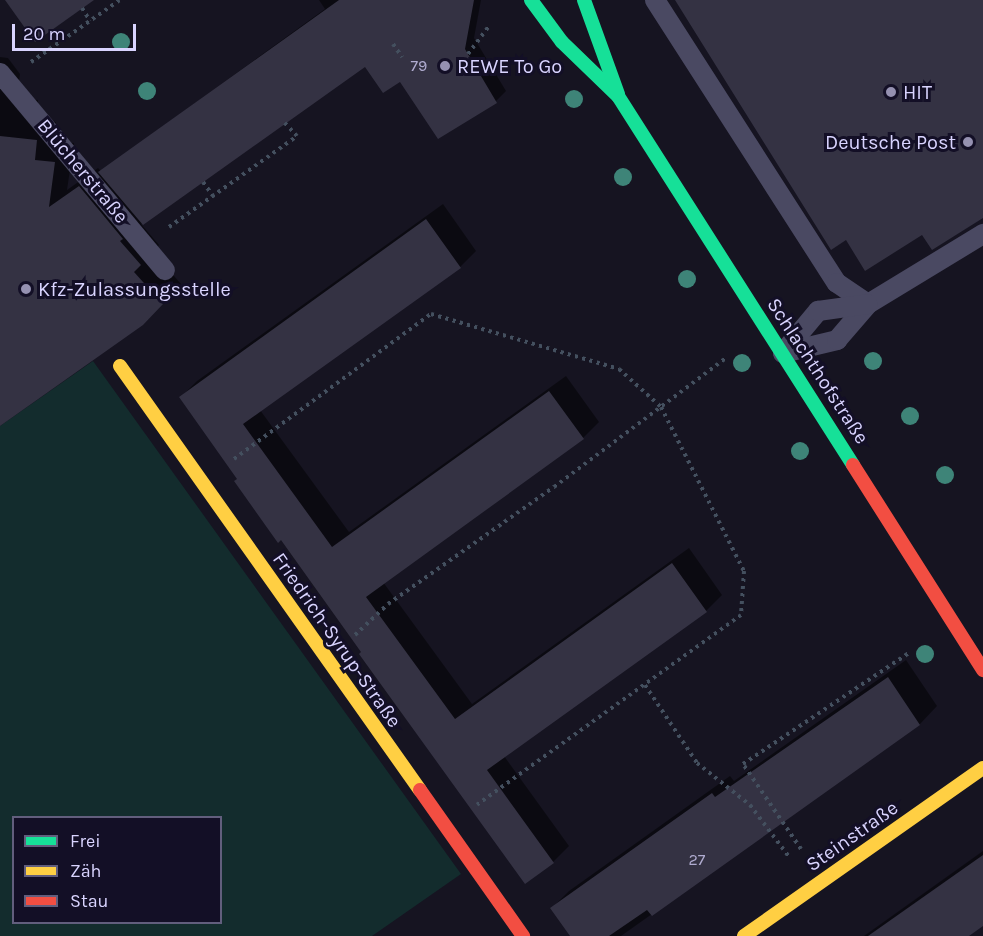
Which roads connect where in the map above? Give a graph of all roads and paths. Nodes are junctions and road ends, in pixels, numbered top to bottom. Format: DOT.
graph roads {
  1 [pos="120,0"];
  2 [pos="584,0"];
  3 [pos="655,0"];
  4 [pos="540,3"];
  5 [pos="82,8"];
  6 [pos="90,21"];
  7 [pos="489,26"];
  8 [pos="393,44"];
  9 [pos="468,54"];
  10 [pos="402,57"];
  11 [pos="3,77"];
  12 [pos="618,96"];
  13 [pos="285,123"];
  14 [pos="203,182"];
  15 [pos="213,196"];
  16 [pos="983,234"];
  17 [pos="144,244"];
  18 [pos="165,270"];
  19 [pos="868,304"];
  20 [pos="783,353"];
  21 [pos="727,357"];
  22 [pos="120,366"];
  23 [pos="661,407"];
  24 [pos="202,482"];
  25 [pos="909,653"];
  26 [pos="328,660"];
  27 [pos="983,669"];
  28 [pos="645,685"];
  29 [pos="983,768"];
  30 [pos="446,827"];
  31 [pos="802,851"];
  32 [pos="790,859"];
  33 [pos="523,936"];
  34 [pos="744,936"];
  1 -- 6 [label="path"];
  2 -- 12 [label="street, Schlachthofstraße"];
  3 -- 19 [label="lane"];
  4 -- 12 [label="street, Schlachthofstraße"];
  5 -- 6 [label="path"];
  6 -- 11 [label="path"];
  7 -- 9 [label="path"];
  8 -- 10 [label="path"];
  11 -- 17 [label="lane, Blücherstraße"];
  12 -- 20 [label="street, Schlachthofstraße"];
  13 -- 15 [label="path"];
  14 -- 15 [label="path"];
  15 -- 17 [label="path"];
  16 -- 19 [label="lane"];
  17 -- 18 [label="lane, Blücherstraße"];
  19 -- 20 [label="lane"];
  19 -- 20 [label="lane"];
  20 -- 27 [label="street, Schlachthofstraße"];
  21 -- 23 [label="path"];
  22 -- 24 [label="street, Friedrich-Syrup-Straße"];
  23 -- 24 [label="path"];
  23 -- 26 [label="path"];
  23 -- 28 [label="path"];
  24 -- 26 [label="street, Friedrich-Syrup-Straße"];
  25 -- 31 [label="path"];
  26 -- 30 [label="street, Friedrich-Syrup-Straße"];
  28 -- 30 [label="path"];
  28 -- 32 [label="path"];
  29 -- 34 [label="street, Steinstraße"];
  30 -- 33 [label="street, Friedrich-Syrup-Straße"];
}
